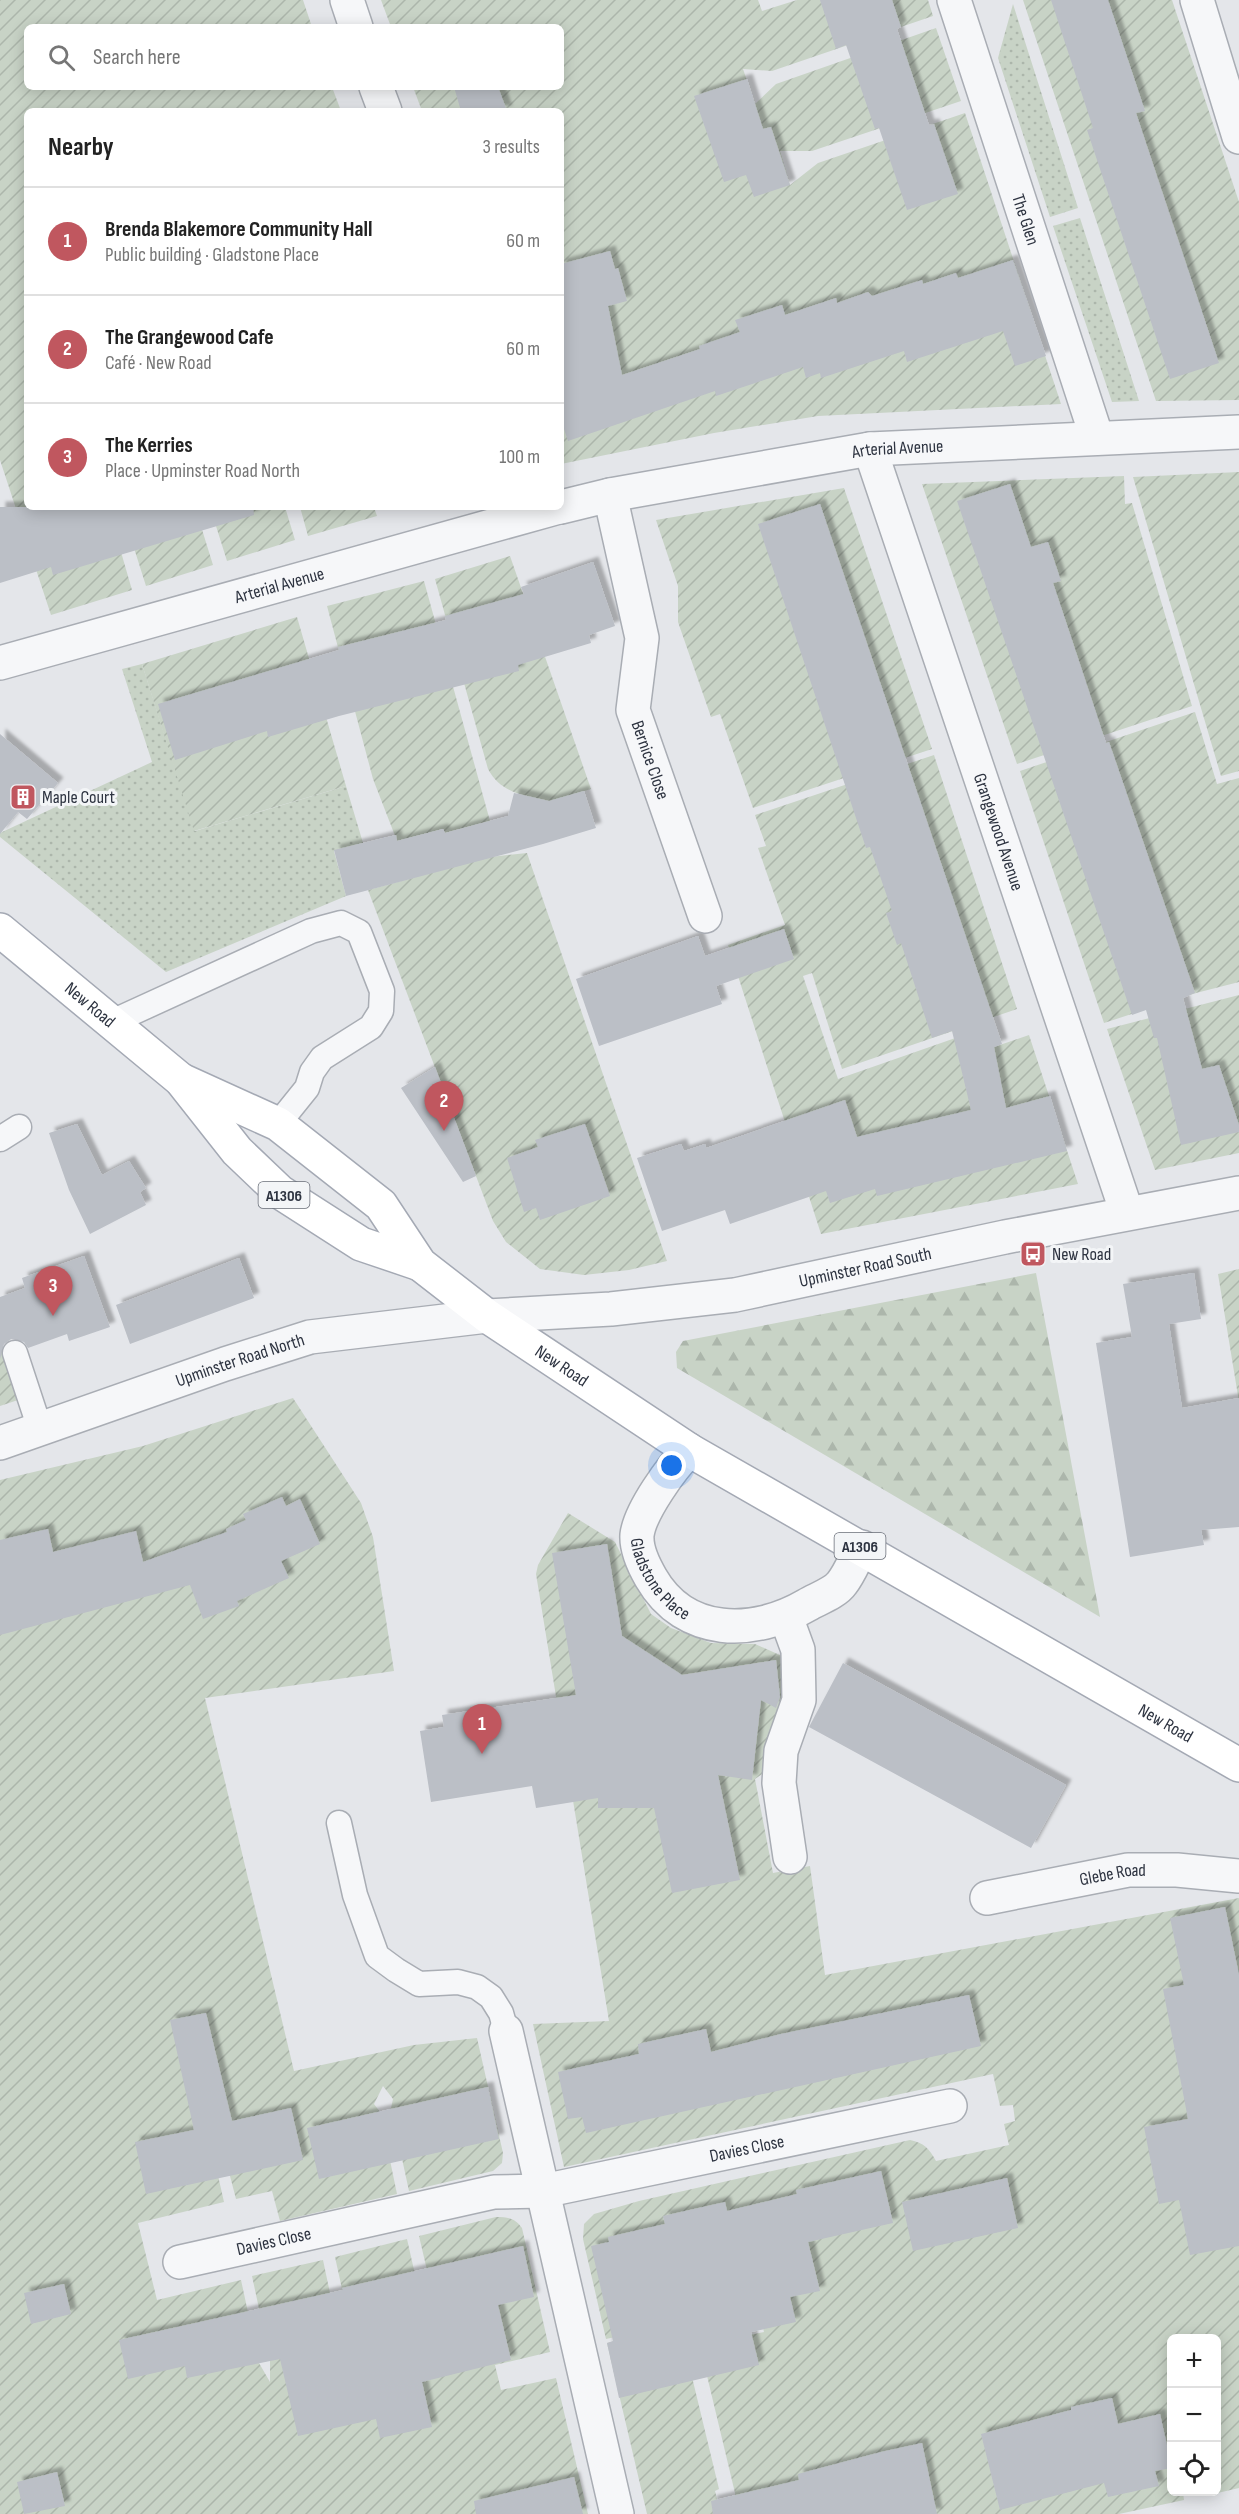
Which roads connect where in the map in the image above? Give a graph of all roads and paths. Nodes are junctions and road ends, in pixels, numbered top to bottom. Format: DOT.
graph roads {
  1 [pos="347,0"];
  2 [pos="954,0"];
  3 [pos="1197,0"];
  4 [pos="355,24"];
  5 [pos="377,90"];
  6 [pos="383,108"];
  7 [pos="1239,137"];
  8 [pos="1239,432"];
  9 [pos="1097,438"];
  10 [pos="870,449"];
  11 [pos="610,495"];
  12 [pos="564,506"];
  13 [pos="522,511"];
  14 [pos="0,663"];
  15 [pos="705,916"];
  16 [pos="0,930"];
  17 [pos="112,1022"];
  18 [pos="181,1080"];
  19 [pos="278,1124"];
  20 [pos="1239,1192"];
  21 [pos="1127,1213"];
  22 [pos="420,1264"];
  23 [pos="487,1316"];
  24 [pos="15,1353"];
  25 [pos="40,1429"];
  26 [pos="0,1443"];
  27 [pos="688,1450"];
  28 [pos="862,1547"];
  29 [pos="786,1617"];
  30 [pos="1239,1765"];
  31 [pos="339,1823"];
  32 [pos="790,1857"];
  33 [pos="1239,1876"];
  34 [pos="987,1898"];
  35 [pos="506,2031"];
  36 [pos="950,2106"];
  37 [pos="543,2191"];
  38 [pos="180,2262"];
  39 [pos="617,2514"];
  1 -- 4 [label="street"];
  2 -- 9 [label="street, The Glen"];
  3 -- 7 [label="street"];
  5 -- 6 [label="street"];
  8 -- 9 [label="street, Arterial Avenue"];
  9 -- 10 [label="street, Arterial Avenue"];
  10 -- 11 [label="street, Arterial Avenue"];
  10 -- 21 [label="street, Grangewood Avenue"];
  11 -- 12 [label="street, Arterial Avenue"];
  11 -- 15 [label="street, Bernice Close"];
  13 -- 14 [label="street, Arterial Avenue"];
  16 -- 17 [label="main road, New Road / A1306"];
  17 -- 18 [label="main road, New Road / A1306"];
  17 -- 19 [label="lane"];
  18 -- 19 [label="main road, New Road / A1306"];
  18 -- 22 [label="main road, New Road / A1306"];
  19 -- 22 [label="main road, New Road / A1306"];
  20 -- 21 [label="street, Upminster Road South"];
  21 -- 23 [label="street, Upminster Road South"];
  22 -- 23 [label="main road, New Road / A1306"];
  23 -- 25 [label="street, Upminster Road North"];
  23 -- 27 [label="main road, New Road / A1306"];
  24 -- 25 [label="lane"];
  25 -- 26 [label="street, Upminster Road North"];
  27 -- 28 [label="main road, New Road / A1306"];
  27 -- 29 [label="street, Gladstone Place"];
  28 -- 29 [label="street, Gladstone Place"];
  28 -- 30 [label="main road, New Road / A1306"];
  29 -- 32 [label="street"];
  31 -- 35 [label="lane"];
  33 -- 34 [label="street, Glebe Road"];
  35 -- 37 [label="street"];
  36 -- 37 [label="street, Davies Close"];
  37 -- 38 [label="street, Davies Close"];
  37 -- 39 [label="street"];
}
